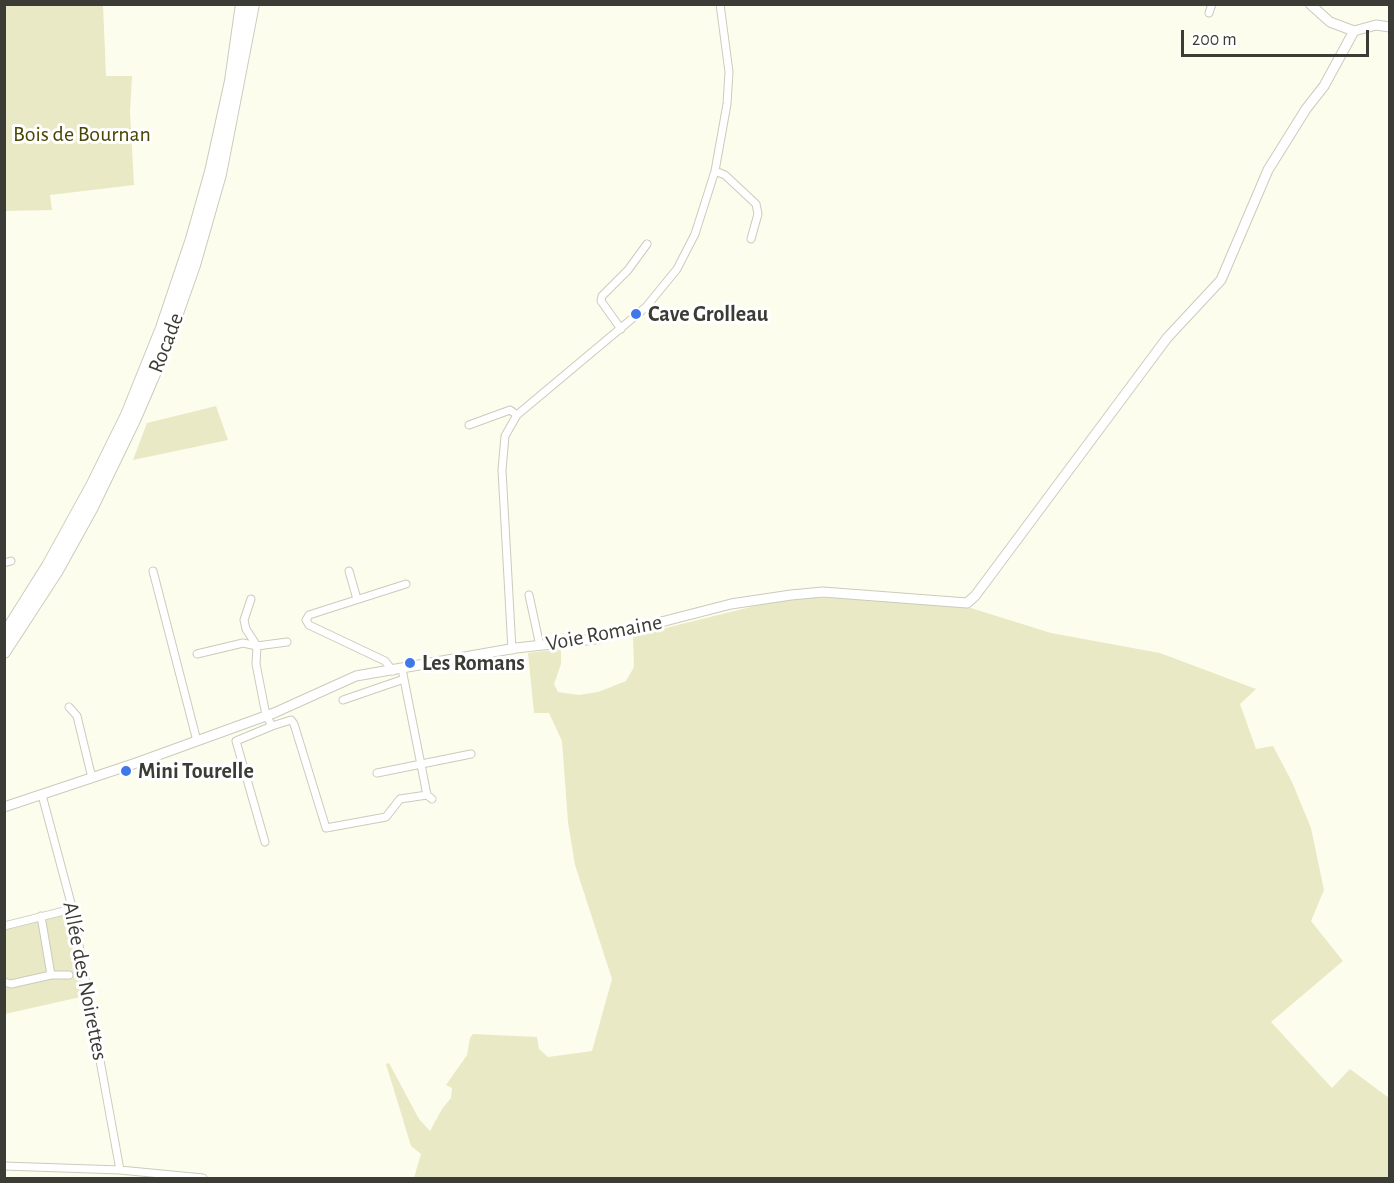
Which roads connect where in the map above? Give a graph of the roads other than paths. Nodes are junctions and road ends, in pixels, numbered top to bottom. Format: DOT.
graph roads {
  1 [pos="242,4"];
  2 [pos="253,4"];
  3 [pos="720,4"];
  4 [pos="1212,4"];
  5 [pos="1310,4"];
  6 [pos="1209,13"];
  7 [pos="1389,27"];
  8 [pos="1354,31"];
  9 [pos="715,171"];
  10 [pos="751,239"];
  11 [pos="647,243"];
  12 [pos="621,329"];
  13 [pos="517,415"];
  14 [pos="469,425"];
  15 [pos="153,571"];
  16 [pos="349,571"];
  17 [pos="406,584"];
  18 [pos="529,595"];
  19 [pos="251,598"];
  20 [pos="357,599"];
  21 [pos="4,636"];
  22 [pos="287,642"];
  23 [pos="257,646"];
  24 [pos="540,646"];
  25 [pos="512,650"];
  26 [pos="4,652"];
  27 [pos="197,654"];
  28 [pos="400,673"];
  29 [pos="343,700"];
  30 [pos="69,707"];
  31 [pos="266,715"];
  32 [pos="272,726"];
  33 [pos="197,741"];
  34 [pos="471,754"];
  35 [pos="422,765"];
  36 [pos="377,773"];
  37 [pos="92,778"];
  38 [pos="42,795"];
  39 [pos="4,807"];
  40 [pos="265,842"];
  41 [pos="72,909"];
  42 [pos="41,916"];
  43 [pos="4,926"];
  44 [pos="51,975"];
  45 [pos="69,975"];
  46 [pos="4,982"];
  47 [pos="4,1166"];
  48 [pos="120,1170"];
  49 [pos="154,1176"];
  50 [pos="203,1179"];
  1 -- 21 [label="highway"];
  2 -- 26 [label="highway, Rocade"];
  3 -- 9 [label="street"];
  4 -- 6 [label="street"];
  5 -- 8 [label="street"];
  7 -- 8 [label="street"];
  8 -- 24 [label="street, Voie Romaine"];
  9 -- 10 [label="street"];
  9 -- 12 [label="street"];
  11 -- 12 [label="street"];
  12 -- 13 [label="street"];
  13 -- 14 [label="street"];
  13 -- 25 [label="street"];
  15 -- 33 [label="street"];
  16 -- 20 [label="street"];
  17 -- 20 [label="street"];
  18 -- 24 [label="street"];
  19 -- 23 [label="street"];
  20 -- 28 [label="street"];
  22 -- 23 [label="street"];
  23 -- 27 [label="street"];
  23 -- 31 [label="street"];
  24 -- 25 [label="street, Voie Romaine"];
  25 -- 28 [label="street, Voie Romaine"];
  28 -- 29 [label="street"];
  28 -- 31 [label="street, Voie Romaine"];
  28 -- 35 [label="street"];
  30 -- 37 [label="street"];
  31 -- 32 [label="street"];
  31 -- 33 [label="street, Voie Romaine"];
  32 -- 35 [label="street"];
  32 -- 40 [label="street"];
  33 -- 37 [label="street, Voie Romaine"];
  34 -- 35 [label="street"];
  35 -- 36 [label="street"];
  37 -- 38 [label="street, Voie Romaine"];
  38 -- 39 [label="street, Voie Romaine"];
  38 -- 41 [label="street, Allée des Noirettes"];
  41 -- 42 [label="street"];
  41 -- 48 [label="street, Allée des Noirettes"];
  42 -- 43 [label="street"];
  42 -- 44 [label="street"];
  44 -- 45 [label="street"];
  44 -- 46 [label="street"];
  47 -- 48 [label="street"];
  48 -- 49 [label="street"];
  49 -- 50 [label="street"];
}
